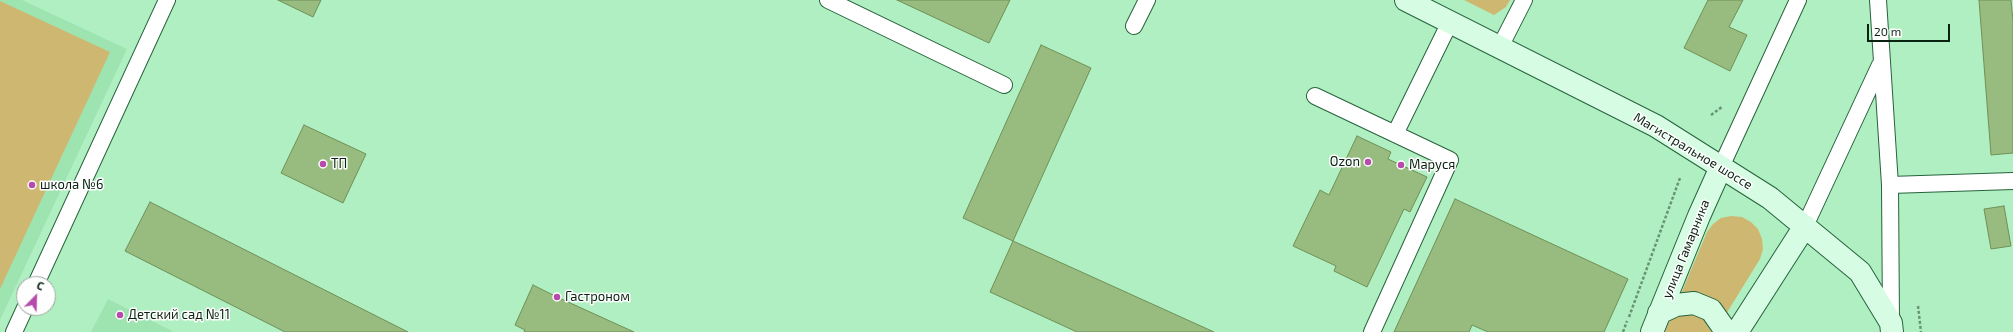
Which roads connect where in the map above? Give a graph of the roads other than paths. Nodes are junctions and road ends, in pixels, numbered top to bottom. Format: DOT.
graph roads {
  1 [pos="167,0"];
  2 [pos="828,0"];
  3 [pos="1147,0"];
  4 [pos="1406,0"];
  5 [pos="1524,0"];
  6 [pos="1798,0"];
  7 [pos="1878,0"];
  8 [pos="1450,22"];
  9 [pos="1134,26"];
  10 [pos="1500,47"];
  11 [pos="1881,63"];
  12 [pos="1004,85"];
  13 [pos="1315,96"];
  14 [pos="1395,134"];
  15 [pos="1721,167"];
  16 [pos="2013,181"];
  17 [pos="1890,185"];
  18 [pos="1805,226"];
  19 [pos="40,276"];
  20 [pos="21,316"];
  21 [pos="1656,323"];
  22 [pos="1891,328"];
  23 [pos="14,332"];
  24 [pos="1372,332"];
  25 [pos="1724,332"];
  26 [pos="1738,332"];
  1 -- 19 [label="lane"];
  2 -- 12 [label="lane"];
  3 -- 9 [label="lane"];
  4 -- 8 [label="main road, Магистральное шоссе"];
  5 -- 10 [label="lane"];
  6 -- 15 [label="lane"];
  7 -- 11 [label="lane"];
  8 -- 10 [label="main road, Магистральное шоссе"];
  8 -- 14 [label="lane"];
  10 -- 15 [label="main road, Магистральное шоссе"];
  11 -- 17 [label="lane"];
  11 -- 18 [label="lane"];
  13 -- 14 [label="lane"];
  14 -- 24 [label="lane"];
  15 -- 18 [label="main road, Магистральное шоссе"];
  15 -- 21 [label="main road, улица Гамарника"];
  16 -- 17 [label="lane"];
  17 -- 22 [label="lane"];
  18 -- 22 [label="main road, Магистральное шоссе"];
  18 -- 26 [label="main road"];
  20 -- 23 [label="lane"];
  21 -- 25 [label="main road"];
}
